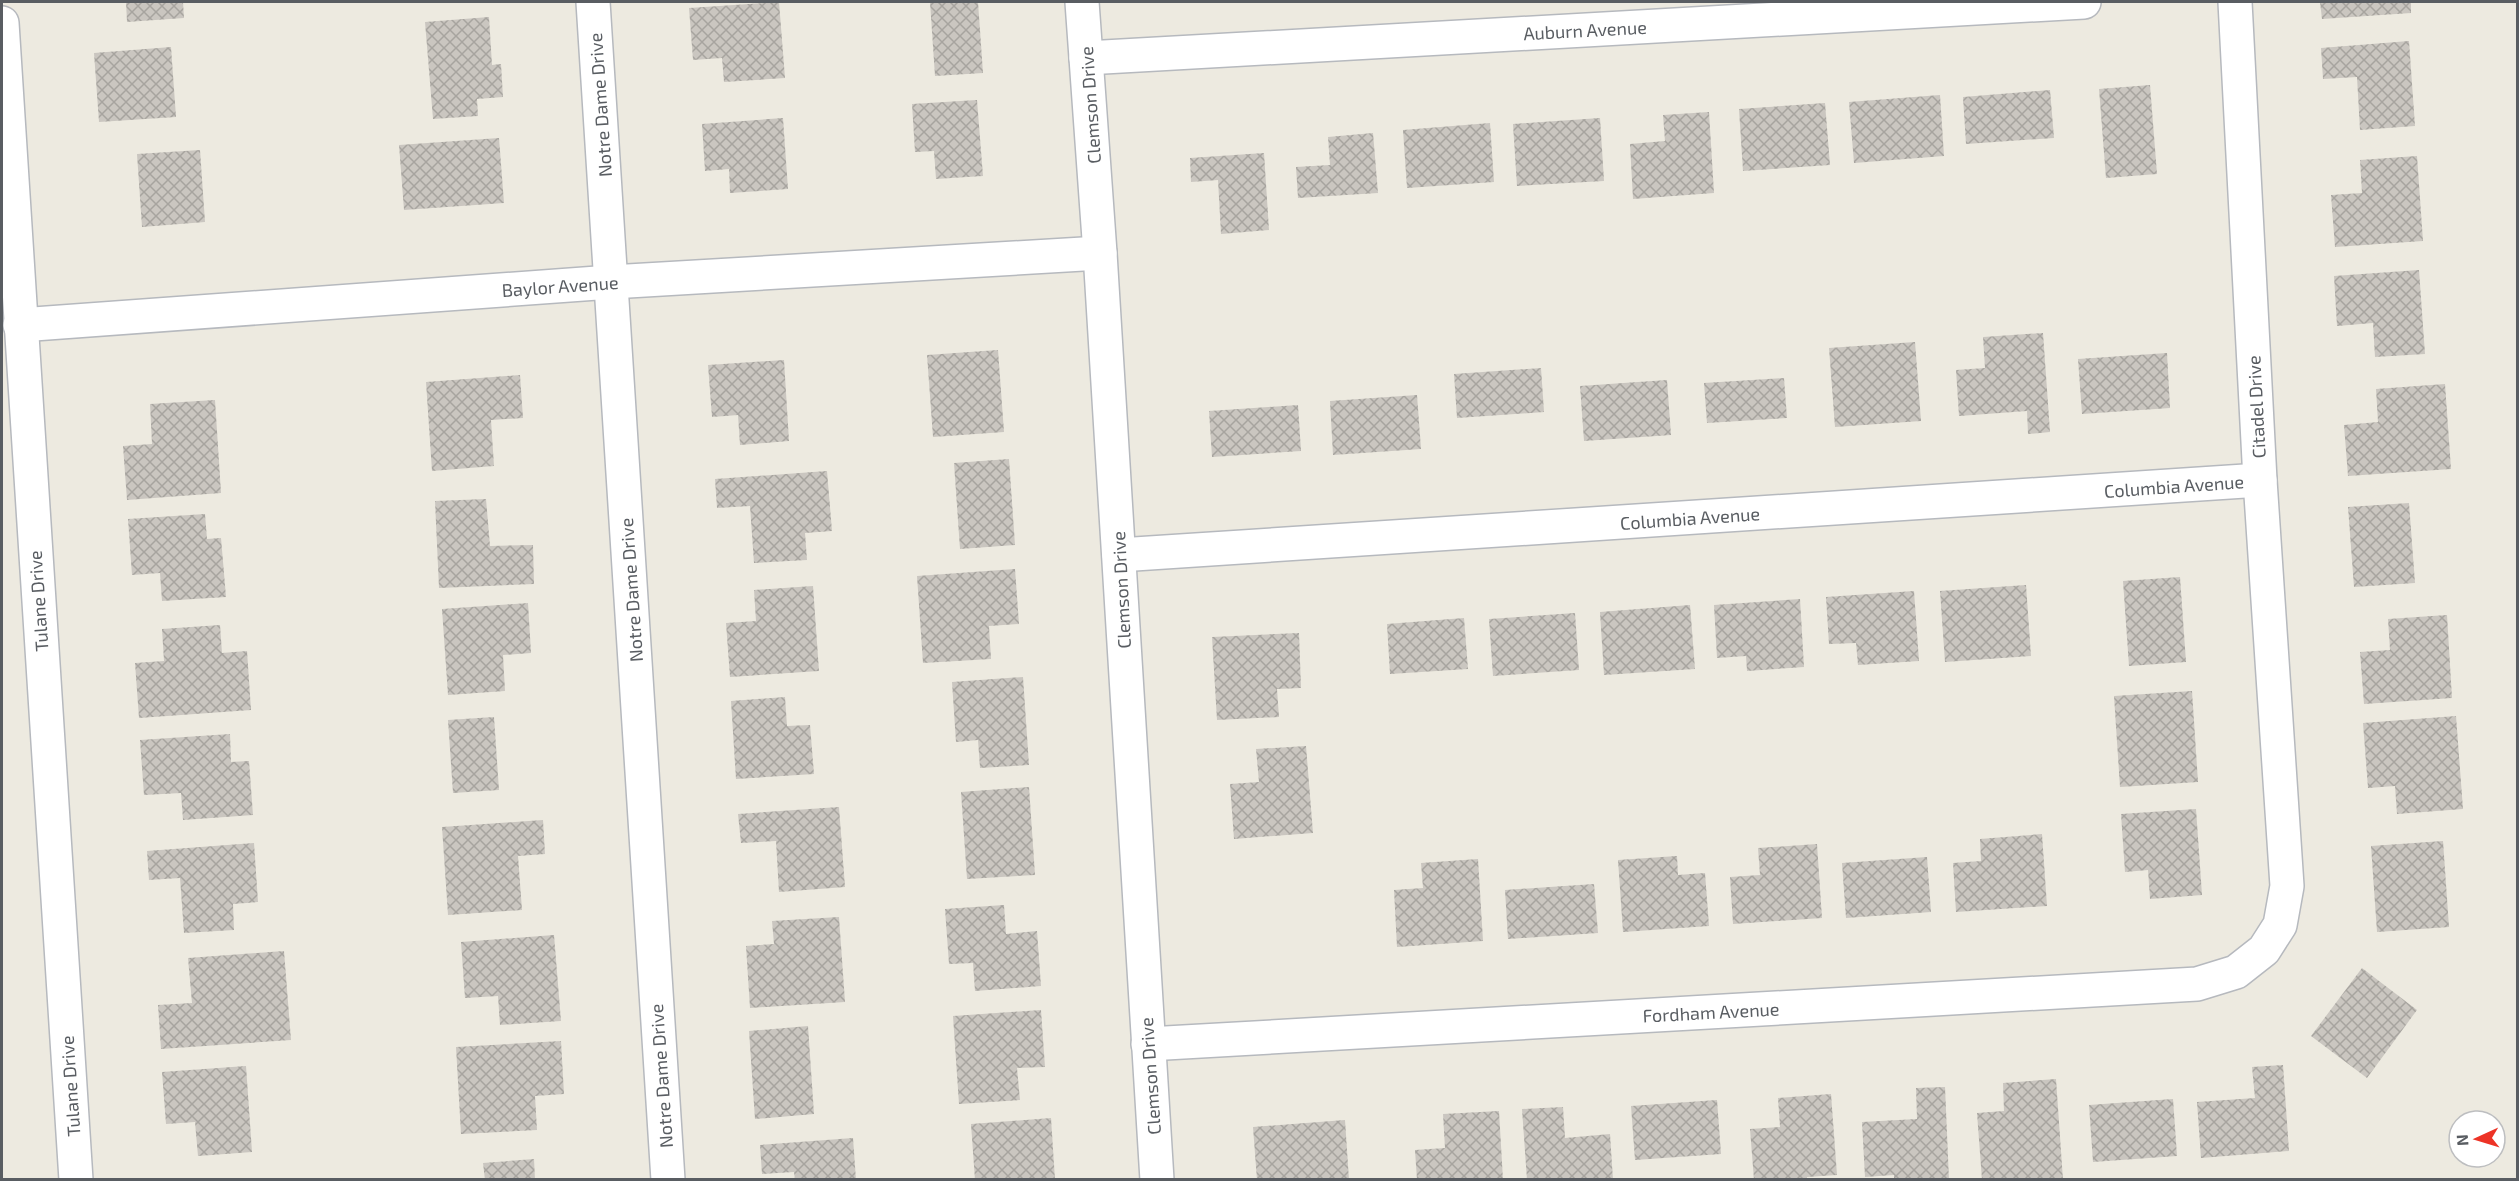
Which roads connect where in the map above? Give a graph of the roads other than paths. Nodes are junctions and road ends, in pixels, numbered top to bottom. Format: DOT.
graph roads {
  1 [pos="593,2"];
  2 [pos="1082,2"];
  3 [pos="2084,2"];
  4 [pos="2235,2"];
  5 [pos="2,23"];
  6 [pos="1086,58"];
  7 [pos="1100,253"];
  8 [pos="611,282"];
  9 [pos="20,325"];
  10 [pos="2260,480"];
  11 [pos="1119,555"];
  12 [pos="2264,950"];
  13 [pos="1148,1044"];
  14 [pos="76,1179"];
  15 [pos="668,1179"];
  16 [pos="1157,1179"];
  1 -- 8 [label="street, Notre Dame Drive"];
  2 -- 6 [label="street, Clemson Drive"];
  3 -- 6 [label="street, Auburn Avenue"];
  4 -- 10 [label="street, Citadel Drive"];
  5 -- 9 [label="street, Tulane Drive"];
  6 -- 7 [label="street, Clemson Drive"];
  7 -- 8 [label="street, Baylor Avenue"];
  7 -- 11 [label="street, Clemson Drive"];
  8 -- 9 [label="street, Baylor Avenue"];
  8 -- 15 [label="street, Notre Dame Drive"];
  9 -- 14 [label="street, Tulane Drive"];
  10 -- 11 [label="street, Columbia Avenue"];
  10 -- 12 [label="street, Citadel Drive"];
  11 -- 13 [label="street, Clemson Drive"];
  12 -- 13 [label="street, Fordham Avenue"];
  13 -- 16 [label="street, Clemson Drive"];
}
